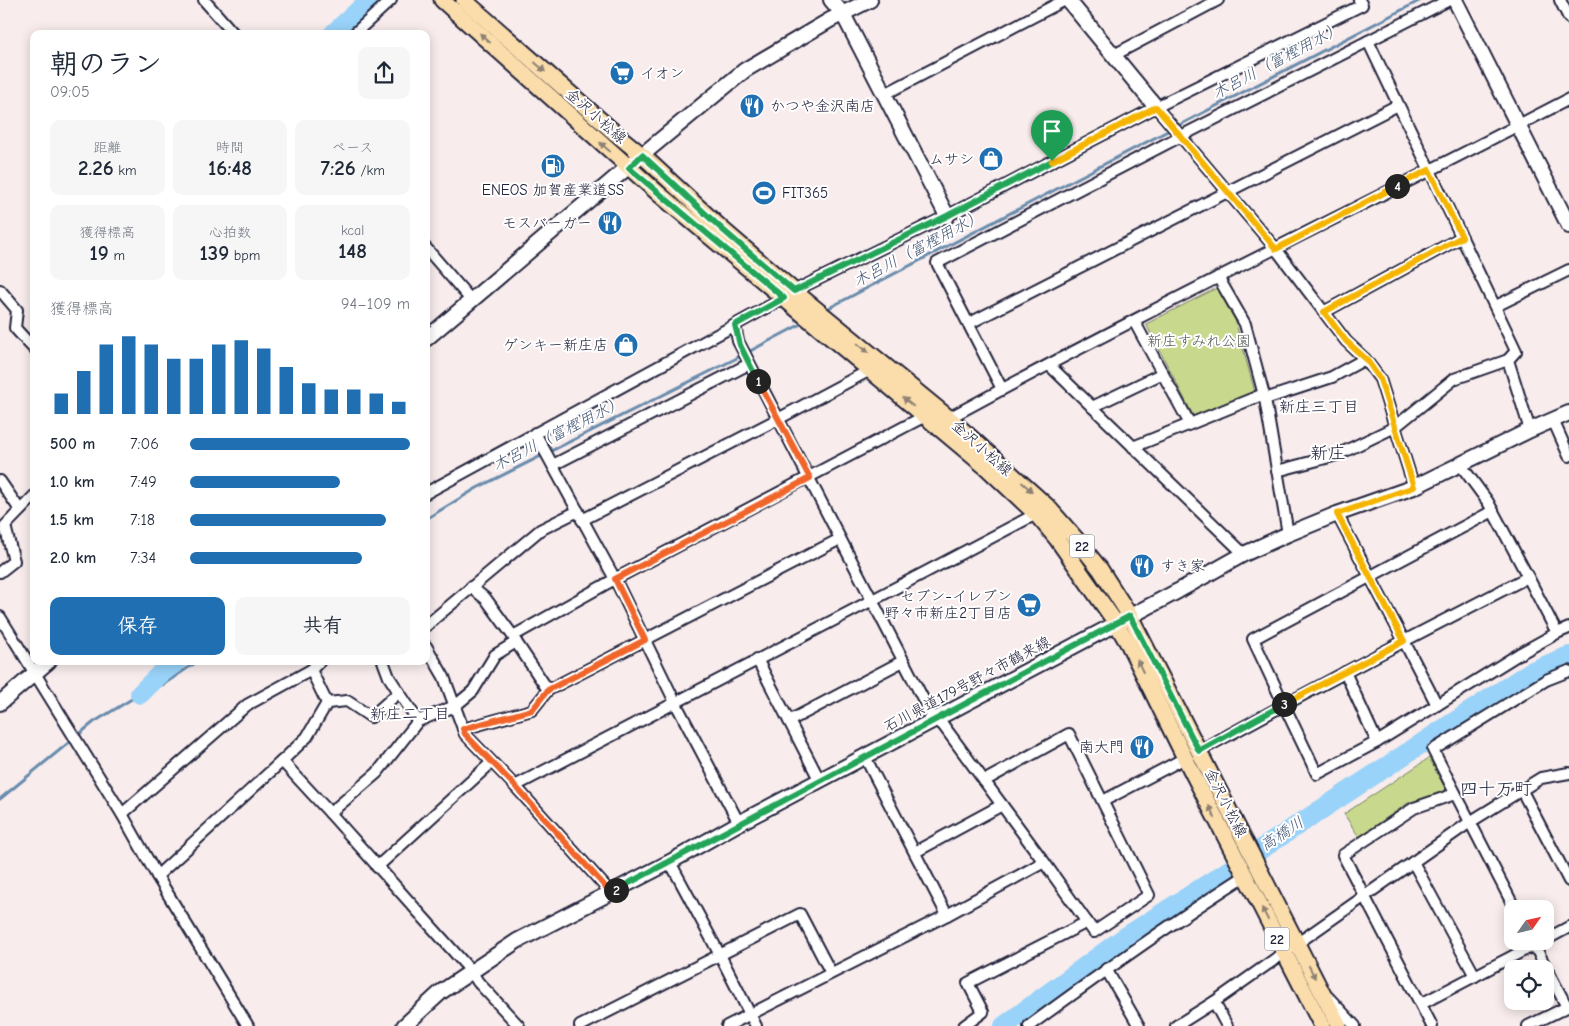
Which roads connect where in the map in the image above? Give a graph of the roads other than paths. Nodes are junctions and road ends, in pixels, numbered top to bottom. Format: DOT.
graph roads {
  1 [pos="204,0"];
  2 [pos="391,0"];
  3 [pos="442,0"];
  4 [pos="464,0"];
  5 [pos="831,0"];
  6 [pos="870,0"];
  7 [pos="1067,0"];
  8 [pos="1218,0"];
  9 [pos="1359,0"];
  10 [pos="1449,0"];
  11 [pos="1455,0"];
  12 [pos="1560,0"];
  13 [pos="843,14"];
  14 [pos="1569,17"];
  15 [pos="230,30"];
  16 [pos="358,30"];
  17 [pos="1368,41"];
  18 [pos="1114,55"];
  19 [pos="885,94"];
  20 [pos="1569,99"];
  21 [pos="1398,105"];
  22 [pos="1156,107"];
  23 [pos="1518,126"];
  24 [pos="1179,134"];
  25 [pos="642,155"];
  26 [pos="629,168"];
  27 [pos="1429,170"];
  28 [pos="1228,191"];
  29 [pos="947,216"];
  30 [pos="1569,226"];
  31 [pos="1462,237"];
  32 [pos="1276,249"];
  33 [pos="430,253"];
  34 [pos="1569,270"];
  35 [pos="1218,277"];
  36 [pos="0,290"];
  37 [pos="789,295"];
  38 [pos="472,300"];
  39 [pos="1496,306"];
  40 [pos="1324,312"];
  41 [pos="814,315"];
  42 [pos="1134,321"];
  43 [pos="968,324"];
  44 [pos="735,325"];
  45 [pos="430,336"];
  46 [pos="30,344"];
  47 [pos="1366,359"];
  48 [pos="747,360"];
  49 [pos="1508,360"];
  50 [pos="1049,365"];
  51 [pos="870,370"];
  52 [pos="1162,373"];
  53 [pos="1002,389"];
  54 [pos="1264,397"];
  55 [pos="1092,407"];
  56 [pos="1569,413"];
  57 [pos="925,416"];
  58 [pos="949,418"];
  59 [pos="778,419"];
  60 [pos="1553,420"];
  61 [pos="1190,424"];
  62 [pos="1395,427"];
  63 [pos="1530,430"];
  64 [pos="535,433"];
  65 [pos="1133,447"];
  66 [pos="1569,456"];
  67 [pos="551,462"];
  68 [pos="1460,464"];
  69 [pos="1277,471"];
  70 [pos="810,478"];
  71 [pos="0,480"];
  72 [pos="1414,487"];
  73 [pos="430,491"];
  74 [pos="30,500"];
  75 [pos="20,510"];
  76 [pos="1493,511"];
  77 [pos="1036,514"];
  78 [pos="1337,514"];
  79 [pos="580,516"];
  80 [pos="1288,534"];
  81 [pos="840,539"];
  82 [pos="1244,554"];
  83 [pos="0,572"];
  84 [pos="1370,577"];
  85 [pos="1528,577"];
  86 [pos="615,579"];
  87 [pos="471,587"];
  88 [pos="872,601"];
  89 [pos="1130,616"];
  90 [pos="0,618"];
  91 [pos="430,623"];
  92 [pos="1116,623"];
  93 [pos="1569,628"];
  94 [pos="1557,633"];
  95 [pos="515,639"];
  96 [pos="645,640"];
  97 [pos="1404,641"];
  98 [pos="430,653"];
  99 [pos="757,659"];
  100 [pos="903,661"];
  101 [pos="44,665"];
  102 [pos="316,665"];
  103 [pos="384,665"];
  104 [pos="311,670"];
  105 [pos="1569,671"];
  106 [pos="1345,672"];
  107 [pos="34,674"];
  108 [pos="548,690"];
  109 [pos="399,692"];
  110 [pos="675,702"];
  111 [pos="0,703"];
  112 [pos="327,703"];
  113 [pos="1284,704"];
  114 [pos="1437,705"];
  115 [pos="454,706"];
  116 [pos="934,720"];
  117 [pos="418,721"];
  118 [pos="789,721"];
  119 [pos="463,729"];
  120 [pos="1377,742"];
  121 [pos="1199,751"];
  122 [pos="865,757"];
  123 [pos="1185,758"];
  124 [pos="282,761"];
  125 [pos="492,763"];
  126 [pos="1569,773"];
  127 [pos="820,780"];
  128 [pos="984,781"];
  129 [pos="515,786"];
  130 [pos="1521,789"];
  131 [pos="1455,794"];
  132 [pos="1103,801"];
  133 [pos="1002,805"];
  134 [pos="330,813"];
  135 [pos="122,814"];
  136 [pos="1470,822"];
  137 [pos="739,823"];
  138 [pos="915,852"];
  139 [pos="670,862"];
  140 [pos="1044,862"];
  141 [pos="1413,862"];
  142 [pos="376,866"];
  143 [pos="1244,875"];
  144 [pos="157,876"];
  145 [pos="1569,881"];
  146 [pos="611,893"];
  147 [pos="1365,896"];
  148 [pos="1510,900"];
  149 [pos="947,915"];
  150 [pos="1088,922"];
  151 [pos="1569,927"];
  152 [pos="1554,934"];
  153 [pos="1297,943"];
  154 [pos="1523,950"];
  155 [pos="1542,950"];
  156 [pos="1284,952"];
  157 [pos="720,955"];
  158 [pos="1106,969"];
  159 [pos="471,972"];
  160 [pos="831,973"];
  161 [pos="1475,976"];
  162 [pos="1321,990"];
  163 [pos="1214,1002"];
  164 [pos="1311,1004"];
  165 [pos="1421,1004"];
  166 [pos="1568,1006"];
  167 [pos="750,1014"];
  168 [pos="248,1026"];
  169 [pos="404,1026"];
  170 [pos="519,1026"];
  171 [pos="580,1026"];
  172 [pos="727,1026"];
  173 [pos="756,1026"];
  174 [pos="964,1026"];
  175 [pos="1029,1026"];
  176 [pos="1139,1026"];
  177 [pos="1176,1026"];
  178 [pos="1226,1026"];
  179 [pos="1313,1026"];
  180 [pos="1322,1026"];
  181 [pos="1339,1026"];
  182 [pos="1355,1026"];
  183 [pos="1432,1026"];
  184 [pos="1528,1026"];
  1 -- 15 [label="street"];
  2 -- 16 [label="street"];
  26 -- 3 [label="main road, 金沢小松線 / 22, one-way"];
  4 -- 25 [label="main road, 金沢小松線 / 22, one-way"];
  5 -- 13 [label="main road"];
  6 -- 13 [label="main road"];
  7 -- 18 [label="main road"];
  7 -- 19 [label="street"];
  8 -- 18 [label="street"];
  9 -- 22 [label="street"];
  10 -- 17 [label="street"];
  11 -- 23 [label="main road"];
  12 -- 14 [label="street"];
  13 -- 19 [label="main road"];
  13 -- 25 [label="main road"];
  17 -- 21 [label="street"];
  17 -- 24 [label="street"];
  18 -- 22 [label="main road"];
  19 -- 29 [label="main road"];
  20 -- 23 [label="street"];
  21 -- 27 [label="street"];
  21 -- 28 [label="street"];
  22 -- 24 [label="street"];
  22 -- 29 [label="street"];
  23 -- 27 [label="street"];
  23 -- 30 [label="main road"];
  24 -- 28 [label="street"];
  24 -- 43 [label="street"];
  25 -- 26 [label="main road"];
  25 -- 37 [label="main road, 金沢小松線 / 22"];
  26 -- 37 [label="main road, 金沢小松線 / 22"];
  26 -- 38 [label="main road"];
  27 -- 31 [label="street"];
  27 -- 32 [label="street"];
  28 -- 32 [label="street"];
  28 -- 43 [label="street"];
  29 -- 37 [label="street"];
  31 -- 39 [label="street"];
  31 -- 40 [label="street"];
  32 -- 35 [label="street"];
  32 -- 40 [label="street"];
  33 -- 38 [label="street"];
  34 -- 39 [label="street"];
  35 -- 42 [label="street"];
  35 -- 54 [label="street"];
  36 -- 46 [label="street"];
  37 -- 41 [label="main road, 金沢小松線 / 22"];
  37 -- 44 [label="street"];
  38 -- 45 [label="main road"];
  39 -- 49 [label="street"];
  40 -- 47 [label="street"];
  41 -- 51 [label="main road, 金沢小松線 / 22"];
  41 -- 58 [label="main road, 金沢小松線 / 22, one-way"];
  42 -- 50 [label="street"];
  42 -- 52 [label="street"];
  43 -- 53 [label="street"];
  44 -- 48 [label="street"];
  44 -- 64 [label="street"];
  47 -- 54 [label="street"];
  47 -- 62 [label="street"];
  48 -- 59 [label="street"];
  48 -- 67 [label="street"];
  49 -- 62 [label="street"];
  49 -- 63 [label="street"];
  50 -- 53 [label="street"];
  50 -- 55 [label="street"];
  57 -- 51 [label="main road, 金沢小松線 / 22, one-way"];
  51 -- 59 [label="street"];
  52 -- 55 [label="street"];
  52 -- 61 [label="street"];
  53 -- 58 [label="street"];
  54 -- 61 [label="street"];
  54 -- 69 [label="street"];
  55 -- 65 [label="street"];
  56 -- 60 [label="main road, 石川県道179号野々市鶴来線"];
  57 -- 70 [label="street"];
  57 -- 77 [label="main road, 金沢小松線 / 22"];
  58 -- 89 [label="main road, 金沢小松線 / 22, one-way"];
  59 -- 70 [label="street"];
  59 -- 79 [label="street"];
  60 -- 63 [label="main road, 石川県道179号野々市鶴来線"];
  60 -- 66 [label="street"];
  61 -- 65 [label="street"];
  62 -- 69 [label="street"];
  62 -- 72 [label="street"];
  63 -- 68 [label="main road, 石川県道179号野々市鶴来線"];
  64 -- 67 [label="street"];
  64 -- 73 [label="street"];
  65 -- 82 [label="street"];
  67 -- 79 [label="street"];
  68 -- 72 [label="main road, 石川県道179号野々市鶴来線"];
  68 -- 76 [label="street"];
  69 -- 80 [label="street"];
  70 -- 81 [label="street"];
  70 -- 86 [label="street"];
  71 -- 75 [label="street"];
  72 -- 78 [label="main road, 石川県道179号野々市鶴来線"];
  74 -- 75 [label="street"];
  75 -- 83 [label="street"];
  76 -- 84 [label="street"];
  76 -- 85 [label="street"];
  77 -- 88 [label="street"];
  77 -- 92 [label="main road, 金沢小松線 / 22"];
  78 -- 80 [label="main road, 石川県道179号野々市鶴来線"];
  78 -- 84 [label="street"];
  79 -- 86 [label="street"];
  79 -- 87 [label="street"];
  80 -- 82 [label="main road, 石川県道179号野々市鶴来線"];
  81 -- 88 [label="street"];
  81 -- 96 [label="street"];
  82 -- 89 [label="main road, 石川県道179号野々市鶴来線"];
  84 -- 97 [label="street"];
  84 -- 113 [label="street"];
  85 -- 94 [label="street"];
  85 -- 97 [label="street"];
  86 -- 95 [label="street"];
  86 -- 96 [label="street"];
  87 -- 91 [label="street"];
  87 -- 95 [label="street"];
  88 -- 99 [label="street"];
  88 -- 100 [label="street"];
  89 -- 92 [label="main road, 石川県道179号野々市鶴来線"];
  89 -- 121 [label="main road, 金沢小松線 / 22"];
  90 -- 107 [label="street"];
  92 -- 116 [label="main road, 石川県道179号野々市鶴来線"];
  123 -- 92 [label="main road, 金沢小松線 / 22, one-way"];
  93 -- 94 [label="street"];
  94 -- 114 [label="street"];
  95 -- 108 [label="street"];
  95 -- 115 [label="street"];
  96 -- 108 [label="street"];
  96 -- 110 [label="street"];
  97 -- 106 [label="street"];
  97 -- 114 [label="street"];
  98 -- 115 [label="street"];
  99 -- 110 [label="street"];
  99 -- 118 [label="street"];
  100 -- 116 [label="street"];
  100 -- 118 [label="street"];
  101 -- 107 [label="main road"];
  102 -- 104 [label="street"];
  103 -- 109 [label="street"];
  104 -- 112 [label="street"];
  104 -- 135 [label="street"];
  105 -- 131 [label="street"];
  106 -- 113 [label="street"];
  106 -- 120 [label="street"];
  107 -- 111 [label="main road"];
  107 -- 135 [label="street"];
  108 -- 119 [label="street"];
  109 -- 112 [label="street"];
  109 -- 117 [label="street"];
  110 -- 129 [label="street"];
  110 -- 137 [label="street"];
  112 -- 124 [label="street"];
  113 -- 120 [label="street"];
  113 -- 121 [label="street"];
  114 -- 120 [label="street"];
  115 -- 117 [label="street"];
  115 -- 119 [label="street"];
  116 -- 122 [label="main road, 石川県道179号野々市鶴来線"];
  116 -- 128 [label="street"];
  117 -- 134 [label="street"];
  118 -- 127 [label="street"];
  119 -- 125 [label="street"];
  121 -- 153 [label="main road, 金沢小松線 / 22"];
  122 -- 127 [label="main road, 石川県道179号野々市鶴来線"];
  122 -- 138 [label="street"];
  123 -- 132 [label="street"];
  143 -- 123 [label="main road, 金沢小松線 / 22, one-way"];
  124 -- 134 [label="street"];
  124 -- 144 [label="street"];
  125 -- 129 [label="street"];
  125 -- 142 [label="street"];
  126 -- 130 [label="street"];
  127 -- 137 [label="main road, 石川県道179号野々市鶴来線"];
  128 -- 132 [label="street"];
  128 -- 133 [label="street"];
  129 -- 146 [label="street"];
  130 -- 136 [label="street"];
  130 -- 145 [label="street"];
  131 -- 136 [label="street"];
  131 -- 147 [label="street"];
  132 -- 150 [label="street"];
  133 -- 138 [label="street"];
  133 -- 140 [label="street"];
  134 -- 142 [label="street"];
  135 -- 144 [label="street"];
  136 -- 141 [label="street"];
  136 -- 148 [label="street"];
  137 -- 139 [label="main road, 石川県道179号野々市鶴来線"];
  138 -- 149 [label="street"];
  139 -- 146 [label="main road, 石川県道179号野々市鶴来線"];
  139 -- 157 [label="street"];
  140 -- 149 [label="street"];
  140 -- 150 [label="street"];
  141 -- 147 [label="street"];
  141 -- 161 [label="street"];
  142 -- 159 [label="street"];
  156 -- 143 [label="main road, 22, one-way"];
  143 -- 158 [label="street"];
  144 -- 168 [label="street"];
  146 -- 159 [label="main road, 石川県道179号野々市鶴来線"];
  147 -- 153 [label="street"];
  147 -- 165 [label="street"];
  149 -- 160 [label="street"];
  150 -- 174 [label="street"];
  151 -- 152 [label="street"];
  153 -- 156 [label="street"];
  153 -- 162 [label="main road, 金沢小松線 / 22, one-way"];
  154 -- 161 [label="street"];
  155 -- 166 [label="street"];
  156 -- 163 [label="street"];
  156 -- 164 [label="main road, 22"];
  157 -- 160 [label="street"];
  157 -- 167 [label="street"];
  157 -- 171 [label="street"];
  158 -- 175 [label="street"];
  158 -- 176 [label="street"];
  159 -- 169 [label="main road, 石川県道179号野々市鶴来線"];
  159 -- 170 [label="street"];
  160 -- 167 [label="street"];
  161 -- 165 [label="street"];
  162 -- 181 [label="main road, 金沢小松線 / 22"];
  162 -- 182 [label="street"];
  163 -- 177 [label="street"];
  163 -- 178 [label="street"];
  164 -- 179 [label="street"];
  164 -- 180 [label="main road, 22"];
  165 -- 183 [label="street"];
  166 -- 184 [label="street"];
  167 -- 172 [label="street"];
  167 -- 173 [label="street"];
}
